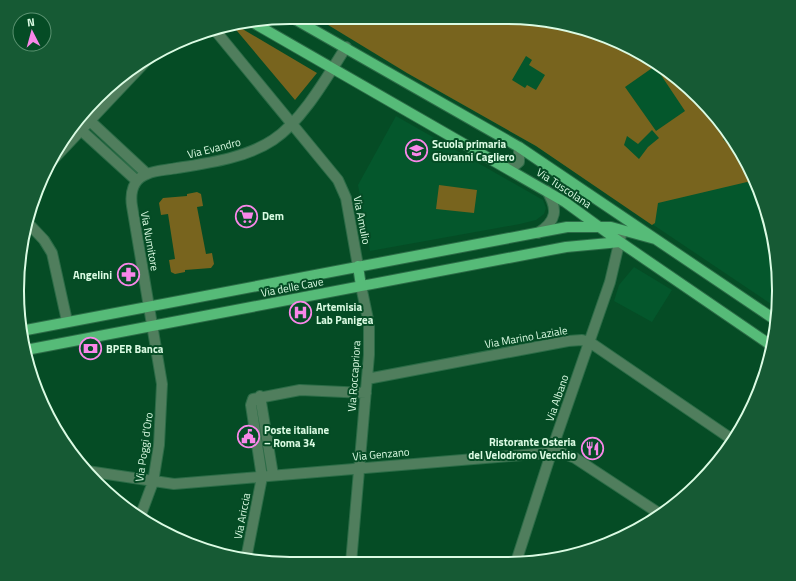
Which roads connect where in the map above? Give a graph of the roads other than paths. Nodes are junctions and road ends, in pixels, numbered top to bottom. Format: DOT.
graph roads {
  1 [pos="304,24"];
  2 [pos="259,26"];
  3 [pos="218,34"];
  4 [pos="346,47"];
  5 [pos="333,68"];
  6 [pos="134,75"];
  7 [pos="90,121"];
  8 [pos="293,125"];
  9 [pos="78,131"];
  10 [pos="519,147"];
  11 [pos="508,168"];
  12 [pos="147,174"];
  13 [pos="137,182"];
  14 [pos="547,191"];
  15 [pos="599,226"];
  16 [pos="32,227"];
  17 [pos="623,229"];
  18 [pos="538,233"];
  19 [pos="655,238"];
  20 [pos="620,242"];
  21 [pos="358,266"];
  22 [pos="362,286"];
  23 [pos="149,306"];
  24 [pos="770,317"];
  25 [pos="67,321"];
  26 [pos="153,326"];
  27 [pos="27,330"];
  28 [pos="588,342"];
  29 [pos="767,342"];
  30 [pos="31,349"];
  31 [pos="367,379"];
  32 [pos="366,393"];
  33 [pos="260,396"];
  34 [pos="728,437"];
  35 [pos="552,452"];
  36 [pos="360,468"];
  37 [pos="96,472"];
  38 [pos="273,475"];
  39 [pos="262,477"];
  40 [pos="153,482"];
  41 [pos="655,511"];
  42 [pos="142,512"];
  43 [pos="247,553"];
  44 [pos="518,556"];
  45 [pos="353,557"];
  1 -- 4 [label="main road, Via Tuscolana"];
  2 -- 5 [label="main road, Via Tuscolana"];
  3 -- 8 [label="street, Via Amulio"];
  4 -- 5 [label="street, Via Evandro"];
  4 -- 10 [label="main road, Via Tuscolana"];
  5 -- 8 [label="street, Via Evandro"];
  5 -- 11 [label="main road, Via Tuscolana"];
  6 -- 7 [label="street"];
  7 -- 9 [label="street"];
  7 -- 12 [label="street"];
  8 -- 12 [label="street, Via Evandro"];
  8 -- 21 [label="street, Via Amulio"];
  9 -- 13 [label="street"];
  10 -- 11 [label="street"];
  10 -- 19 [label="main road, Via Tuscolana"];
  11 -- 14 [label="main road, Via Tuscolana"];
  12 -- 13 [label="street, Via Evandro"];
  13 -- 23 [label="street, Via Numitore"];
  14 -- 15 [label="main road, Via Tuscolana"];
  14 -- 18 [label="street"];
  15 -- 17 [label="main road, Via delle Cave"];
  15 -- 18 [label="main road, Via delle Cave"];
  15 -- 20 [label="main road, Via Tuscolana"];
  16 -- 25 [label="street"];
  17 -- 19 [label="main road, Via delle Cave"];
  17 -- 20 [label="street, Via Albano"];
  18 -- 21 [label="main road, Via delle Cave"];
  19 -- 24 [label="main road, Via Tuscolana"];
  20 -- 22 [label="main road, Via delle Cave"];
  20 -- 28 [label="street, Via Albano"];
  20 -- 29 [label="main road, Via Tuscolana"];
  21 -- 22 [label="main road"];
  21 -- 23 [label="main road, Via delle Cave"];
  22 -- 26 [label="main road, Via delle Cave"];
  22 -- 31 [label="street, Via Roccapriora"];
  23 -- 25 [label="main road, Via delle Cave"];
  23 -- 26 [label="street, Via Poggi d'Oro"];
  25 -- 27 [label="main road, Via delle Cave"];
  26 -- 30 [label="main road, Via delle Cave"];
  26 -- 40 [label="street, Via Poggi d'Oro"];
  28 -- 31 [label="street, Via Marino Laziale"];
  28 -- 34 [label="street"];
  28 -- 35 [label="street, Via Albano"];
  31 -- 32 [label="street, Via Roccapriora"];
  32 -- 33 [label="street"];
  32 -- 36 [label="street, Via Roccapriora"];
  33 -- 38 [label="street"];
  33 -- 39 [label="street, Via Ariccia"];
  35 -- 36 [label="street, Via Genzano"];
  35 -- 41 [label="street, Via Genzano"];
  35 -- 44 [label="street, Via Albano"];
  36 -- 38 [label="street, Via Genzano"];
  36 -- 45 [label="street, Via Roccapriora"];
  37 -- 40 [label="street, Via Genzano"];
  38 -- 39 [label="street, Via Genzano"];
  39 -- 40 [label="street, Via Genzano"];
  39 -- 43 [label="street, Via Ariccia"];
  40 -- 42 [label="street, Via Poggi d'Oro"];
}
